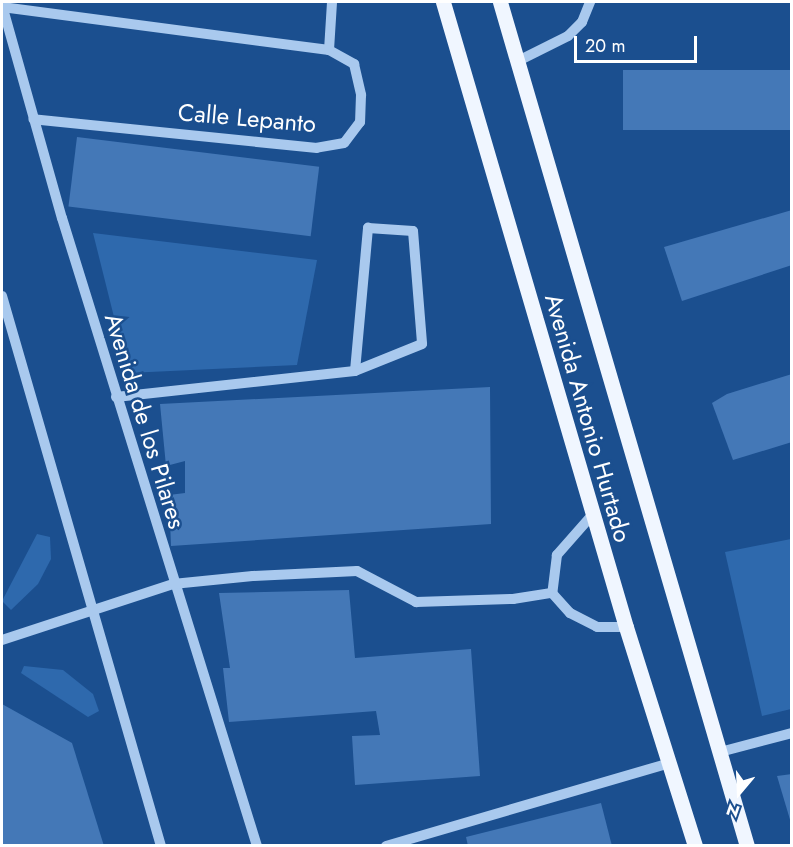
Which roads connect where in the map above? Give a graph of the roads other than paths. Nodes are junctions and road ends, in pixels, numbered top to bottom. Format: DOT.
graph roads {
  1 [pos="332,2"];
  2 [pos="443,2"];
  3 [pos="500,2"];
  4 [pos="590,2"];
  5 [pos="2,6"];
  6 [pos="329,50"];
  7 [pos="518,61"];
  8 [pos="33,119"];
  9 [pos="2,296"];
  10 [pos="355,371"];
  11 [pos="116,397"];
  12 [pos="593,514"];
  13 [pos="173,584"];
  14 [pos="552,593"];
  15 [pos="94,612"];
  16 [pos="626,627"];
  17 [pos="2,640"];
  18 [pos="792,733"];
  19 [pos="720,752"];
  20 [pos="669,763"];
  21 [pos="162,846"];
  22 [pos="257,846"];
  23 [pos="386,846"];
  24 [pos="695,846"];
  25 [pos="747,846"];
  1 -- 6 [label="street"];
  2 -- 12 [label="main road, Avenida Antonio Hurtado"];
  3 -- 7 [label="main road, Avenida Antonio Hurtado"];
  4 -- 7 [label="street"];
  5 -- 6 [label="street, Calle Lepanto"];
  5 -- 8 [label="street, Avenida de los Pilares"];
  6 -- 8 [label="street, Calle Lepanto"];
  7 -- 19 [label="main road, Avenida Antonio Hurtado"];
  8 -- 11 [label="street, Avenida de los Pilares"];
  9 -- 15 [label="street"];
  10 -- 10 [label="street"];
  10 -- 11 [label="street"];
  11 -- 13 [label="street, Avenida de los Pilares"];
  12 -- 14 [label="street"];
  12 -- 16 [label="main road, Avenida Antonio Hurtado"];
  13 -- 14 [label="street"];
  13 -- 15 [label="street"];
  13 -- 22 [label="street, Avenida de los Pilares"];
  14 -- 16 [label="street"];
  15 -- 17 [label="street"];
  15 -- 21 [label="street"];
  16 -- 20 [label="main road, Avenida Antonio Hurtado"];
  18 -- 19 [label="street"];
  19 -- 25 [label="main road, Avenida Antonio Hurtado"];
  20 -- 23 [label="street"];
  20 -- 24 [label="main road, Avenida Antonio Hurtado"];
}
